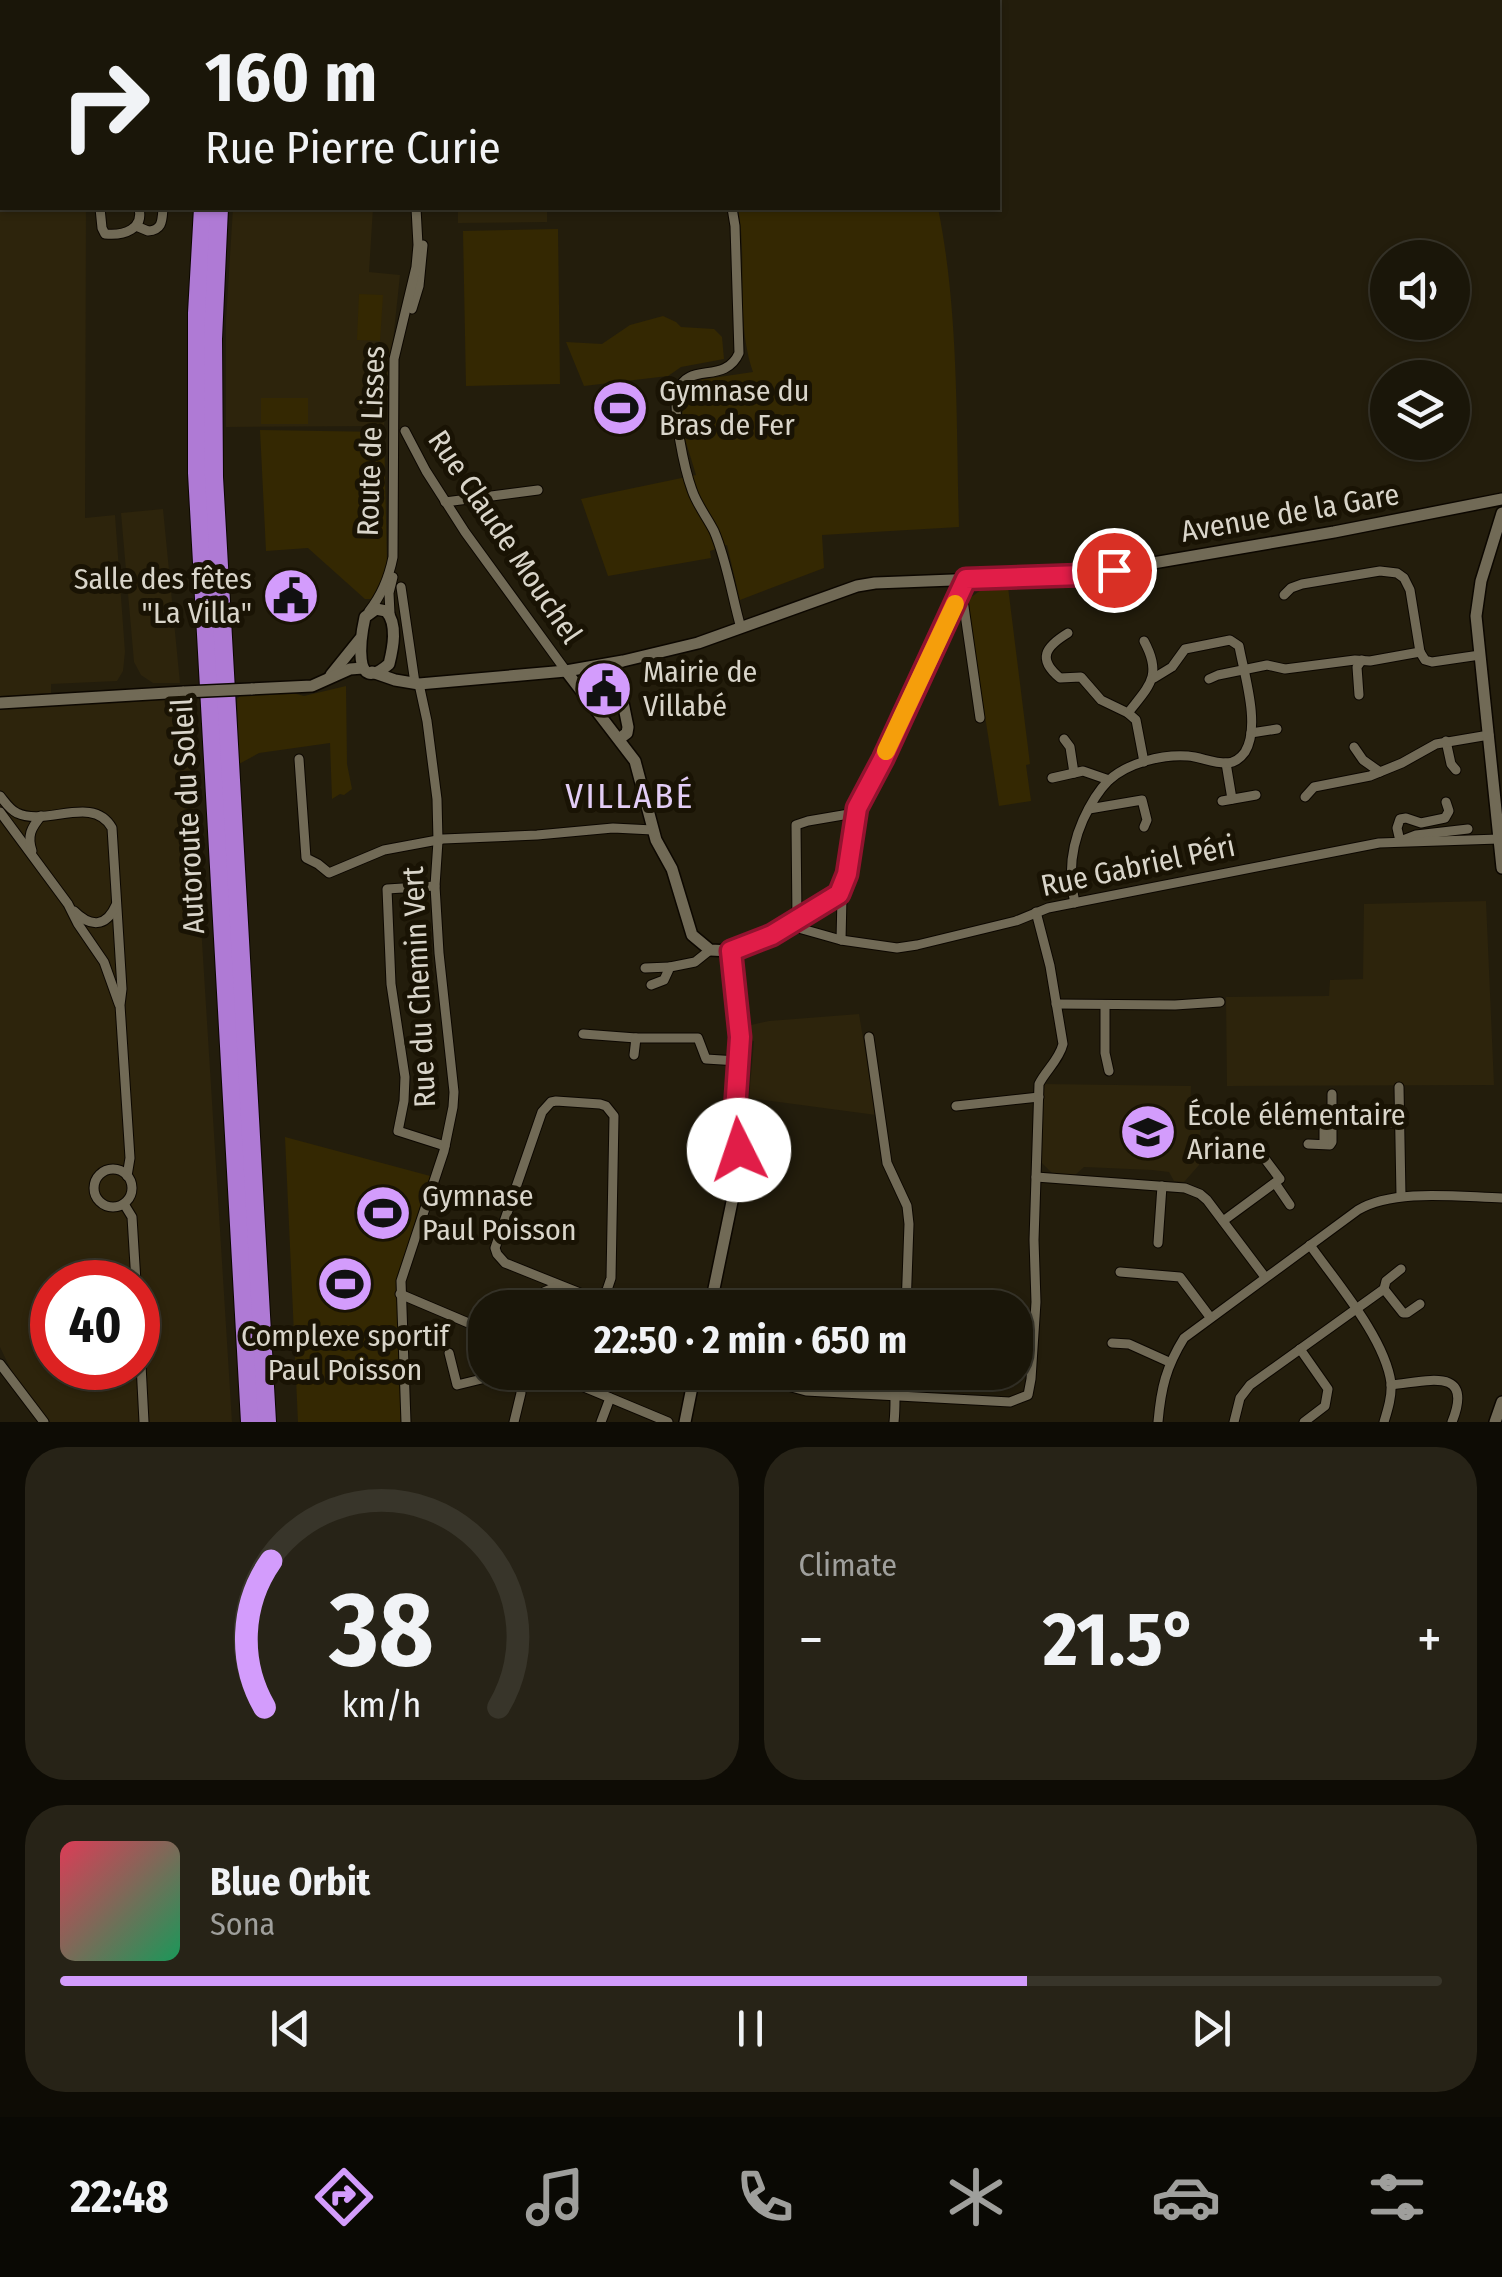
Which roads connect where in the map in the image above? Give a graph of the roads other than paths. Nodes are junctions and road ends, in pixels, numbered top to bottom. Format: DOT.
graph roads {
  1 [pos="100,210"];
  2 [pos="140,210"];
  3 [pos="162,210"];
  4 [pos="192,210"];
  5 [pos="202,210"];
  6 [pos="219,210"];
  7 [pos="418,210"];
  8 [pos="418,210"];
  9 [pos="732,210"];
  10 [pos="136,226"];
  11 [pos="195,411"];
  12 [pos="405,430"];
  13 [pos="538,490"];
  14 [pos="1502,499"];
  15 [pos="445,502"];
  16 [pos="1502,513"];
  17 [pos="964,584"];
  18 [pos="402,587"];
  19 [pos="1284,594"];
  20 [pos="369,612"];
  21 [pos="390,614"];
  22 [pos="741,628"];
  23 [pos="1068,633"];
  24 [pos="362,636"];
  25 [pos="1144,641"];
  26 [pos="1420,652"];
  27 [pos="1480,654"];
  28 [pos="1362,660"];
  29 [pos="615,663"];
  30 [pos="389,664"];
  31 [pos="368,670"];
  32 [pos="566,670"];
  33 [pos="1244,670"];
  34 [pos="330,676"];
  35 [pos="1154,678"];
  36 [pos="1209,679"];
  37 [pos="413,683"];
  38 [pos="1359,696"];
  39 [pos="4,702"];
  40 [pos="1128,713"];
  41 [pos="980,718"];
  42 [pos="1276,729"];
  43 [pos="1251,733"];
  44 [pos="1489,735"];
  45 [pos="619,739"];
  46 [pos="1064,739"];
  47 [pos="1446,741"];
  48 [pos="1354,747"];
  49 [pos="299,759"];
  50 [pos="1144,762"];
  51 [pos="1226,763"];
  52 [pos="1456,770"];
  53 [pos="1380,772"];
  54 [pos="1074,773"];
  55 [pos="1052,778"];
  56 [pos="1109,780"];
  57 [pos="1256,795"];
  58 [pos="0,796"];
  59 [pos="1306,797"];
  60 [pos="1446,802"];
  61 [pos="1090,809"];
  62 [pos="0,812"];
  63 [pos="854,815"];
  64 [pos="41,816"];
  65 [pos="1144,827"];
  66 [pos="1468,828"];
  67 [pos="653,830"];
  68 [pos="1499,838"];
  69 [pos="438,841"];
  70 [pos="1400,841"];
  71 [pos="32,854"];
  72 [pos="1502,868"];
  73 [pos="435,886"];
  74 [pos="839,894"];
  75 [pos="117,902"];
  76 [pos="1075,903"];
  77 [pos="68,904"];
  78 [pos="1036,912"];
  79 [pos="796,921"];
  80 [pos="841,940"];
  81 [pos="710,950"];
  82 [pos="731,951"];
  83 [pos="670,966"];
  84 [pos="645,968"];
  85 [pos="651,986"];
  86 [pos="1220,1002"];
  87 [pos="1056,1004"];
  88 [pos="120,1005"];
  89 [pos="1105,1005"];
  90 [pos="583,1034"];
  91 [pos="636,1038"];
  92 [pos="869,1038"];
  93 [pos="634,1054"];
  94 [pos="738,1061"];
  95 [pos="1109,1070"];
  96 [pos="1399,1088"];
  97 [pos="1332,1094"];
  98 [pos="1039,1097"];
  99 [pos="956,1106"];
  100 [pos="1333,1123"];
  101 [pos="1400,1123"];
  102 [pos="1308,1144"];
  103 [pos="445,1146"];
  104 [pos="128,1149"];
  105 [pos="1265,1159"];
  106 [pos="110,1170"];
  107 [pos="128,1176"];
  108 [pos="1036,1177"];
  109 [pos="1275,1183"];
  110 [pos="1162,1186"];
  111 [pos="1401,1196"];
  112 [pos="1502,1198"];
  113 [pos="124,1204"];
  114 [pos="1290,1205"];
  115 [pos="1223,1221"];
  116 [pos="1158,1243"];
  117 [pos="1310,1246"];
  118 [pos="135,1260"];
  119 [pos="1402,1270"];
  120 [pos="1120,1272"];
  121 [pos="536,1276"];
  122 [pos="1265,1277"];
  123 [pos="561,1286"];
  124 [pos="1384,1288"];
  125 [pos="543,1290"];
  126 [pos="547,1290"];
  127 [pos="714,1290"];
  128 [pos="907,1290"];
  129 [pos="400,1294"];
  130 [pos="1420,1304"];
  131 [pos="1355,1310"];
  132 [pos="1210,1318"];
  133 [pos="468,1323"];
  134 [pos="1112,1343"];
  135 [pos="1300,1349"];
  136 [pos="450,1354"];
  137 [pos="1169,1362"];
  138 [pos="0,1364"];
  139 [pos="468,1382"];
  140 [pos="1391,1385"];
  141 [pos="142,1390"];
  142 [pos="521,1390"];
  143 [pos="591,1390"];
  144 [pos="691,1390"];
  145 [pos="802,1390"];
  146 [pos="894,1390"];
  147 [pos="895,1394"];
  148 [pos="610,1398"];
  149 [pos="1502,1402"];
  150 [pos="44,1422"];
  151 [pos="144,1422"];
  152 [pos="250,1422"];
  153 [pos="267,1422"];
  154 [pos="406,1422"];
  155 [pos="514,1422"];
  156 [pos="600,1422"];
  157 [pos="668,1422"];
  158 [pos="685,1422"];
  159 [pos="894,1422"];
  160 [pos="1158,1422"];
  161 [pos="1234,1422"];
  162 [pos="1304,1422"];
  163 [pos="1384,1422"];
  164 [pos="1452,1422"];
  165 [pos="1496,1422"];
  1 -- 10 [label="street"];
  2 -- 10 [label="street"];
  3 -- 10 [label="street"];
  4 -- 11 [label="highway"];
  5 -- 11 [label="highway, Autoroute du Soleil"];
  6 -- 153 [label="highway, Autoroute du Soleil"];
  7 -- 20 [label="street, Route de Lisses"];
  8 -- 21 [label="street, Route de Lisses"];
  9 -- 22 [label="street"];
  11 -- 152 [label="highway, Autoroute du Soleil"];
  12 -- 15 [label="street, Rue Claude Mouchel"];
  13 -- 15 [label="street"];
  14 -- 17 [label="street, Avenue de la Gare"];
  15 -- 32 [label="street, Rue Claude Mouchel"];
  16 -- 27 [label="street"];
  17 -- 22 [label="street, Avenue de la Gare"];
  17 -- 41 [label="street"];
  17 -- 63 [label="street"];
  18 -- 37 [label="street, Rue du Chemin Vert"];
  19 -- 26 [label="street"];
  20 -- 21 [label="street"];
  20 -- 24 [label="street"];
  21 -- 30 [label="street"];
  22 -- 29 [label="street, Avenue de la Gare"];
  23 -- 40 [label="street"];
  24 -- 31 [label="street"];
  24 -- 34 [label="street"];
  25 -- 35 [label="street"];
  26 -- 27 [label="street"];
  26 -- 28 [label="street"];
  27 -- 44 [label="street"];
  28 -- 33 [label="street"];
  28 -- 38 [label="street"];
  29 -- 32 [label="street, Avenue de la Gare"];
  29 -- 45 [label="street"];
  30 -- 31 [label="street"];
  30 -- 37 [label="street"];
  31 -- 34 [label="street"];
  31 -- 37 [label="street"];
  32 -- 37 [label="street, Avenue de la Gare"];
  32 -- 45 [label="street"];
  33 -- 35 [label="street"];
  33 -- 36 [label="street"];
  33 -- 43 [label="street"];
  34 -- 39 [label="street, bridge"];
  35 -- 40 [label="street"];
  37 -- 69 [label="street, Rue du Chemin Vert"];
  40 -- 50 [label="street"];
  42 -- 43 [label="street"];
  43 -- 51 [label="street"];
  44 -- 47 [label="street"];
  44 -- 68 [label="street"];
  45 -- 67 [label="street"];
  46 -- 54 [label="street"];
  47 -- 52 [label="street"];
  47 -- 53 [label="street"];
  48 -- 53 [label="street"];
  49 -- 69 [label="street"];
  50 -- 51 [label="street"];
  50 -- 56 [label="street"];
  51 -- 57 [label="street"];
  53 -- 59 [label="street"];
  54 -- 55 [label="street"];
  54 -- 56 [label="street"];
  56 -- 61 [label="street"];
  58 -- 64 [label="street"];
  60 -- 70 [label="street"];
  61 -- 65 [label="street"];
  61 -- 76 [label="street"];
  62 -- 71 [label="street"];
  63 -- 74 [label="street"];
  63 -- 79 [label="street"];
  64 -- 71 [label="street"];
  64 -- 75 [label="street"];
  66 -- 70 [label="street"];
  67 -- 69 [label="street"];
  67 -- 81 [label="street"];
  68 -- 70 [label="street, Rue Gabriel Péri"];
  68 -- 72 [label="street"];
  69 -- 73 [label="street, Rue du Chemin Vert"];
  70 -- 76 [label="street, Rue Gabriel Péri"];
  71 -- 77 [label="street"];
  73 -- 103 [label="street, Rue du Chemin Vert"];
  73 -- 103 [label="street"];
  74 -- 79 [label="street"];
  74 -- 80 [label="street"];
  75 -- 77 [label="street"];
  75 -- 88 [label="street"];
  76 -- 78 [label="street, Rue Gabriel Péri"];
  77 -- 88 [label="street"];
  78 -- 80 [label="street, Rue Gabriel Péri"];
  78 -- 87 [label="street"];
  79 -- 80 [label="street, Rue Gabriel Péri"];
  79 -- 82 [label="street"];
  81 -- 82 [label="street"];
  81 -- 83 [label="street"];
  82 -- 94 [label="street"];
  83 -- 84 [label="street"];
  83 -- 85 [label="street"];
  86 -- 89 [label="street"];
  87 -- 89 [label="street"];
  87 -- 98 [label="street"];
  88 -- 104 [label="street"];
  89 -- 95 [label="street"];
  90 -- 91 [label="street"];
  91 -- 93 [label="street"];
  91 -- 94 [label="street"];
  92 -- 128 [label="street"];
  94 -- 127 [label="street"];
  96 -- 101 [label="street"];
  97 -- 100 [label="street"];
  98 -- 99 [label="street"];
  98 -- 108 [label="street"];
  100 -- 101 [label="street"];
  100 -- 102 [label="street"];
  101 -- 111 [label="street"];
  103 -- 129 [label="street, Rue du Chemin Vert"];
  104 -- 106 [label="street"];
  104 -- 107 [label="street"];
  105 -- 109 [label="street"];
  106 -- 107 [label="street"];
  106 -- 113 [label="street"];
  107 -- 113 [label="street"];
  108 -- 110 [label="street"];
  108 -- 147 [label="street"];
  109 -- 114 [label="street"];
  109 -- 115 [label="street"];
  110 -- 115 [label="street"];
  110 -- 116 [label="street"];
  111 -- 112 [label="street"];
  111 -- 117 [label="street"];
  113 -- 118 [label="street"];
  115 -- 122 [label="street"];
  117 -- 122 [label="street"];
  117 -- 131 [label="street"];
  119 -- 124 [label="street"];
  120 -- 132 [label="street"];
  121 -- 123 [label="street"];
  121 -- 123 [label="street"];
  121 -- 125 [label="street"];
  122 -- 132 [label="street"];
  123 -- 126 [label="street"];
  124 -- 130 [label="street"];
  124 -- 131 [label="street"];
  129 -- 133 [label="street"];
  129 -- 154 [label="street, Rue du Chemin Vert"];
  131 -- 135 [label="street"];
  131 -- 140 [label="street"];
  132 -- 137 [label="street"];
  134 -- 137 [label="street"];
  135 -- 161 [label="street"];
  135 -- 162 [label="street"];
  136 -- 139 [label="street"];
  137 -- 160 [label="street"];
  138 -- 150 [label="street"];
  140 -- 163 [label="street"];
  140 -- 164 [label="street"];
  141 -- 151 [label="street"];
  142 -- 155 [label="street"];
  143 -- 148 [label="street"];
  144 -- 158 [label="street"];
  145 -- 147 [label="street"];
  146 -- 147 [label="street"];
  147 -- 159 [label="street"];
  148 -- 156 [label="street"];
  148 -- 157 [label="street"];
  149 -- 165 [label="street"];
}
